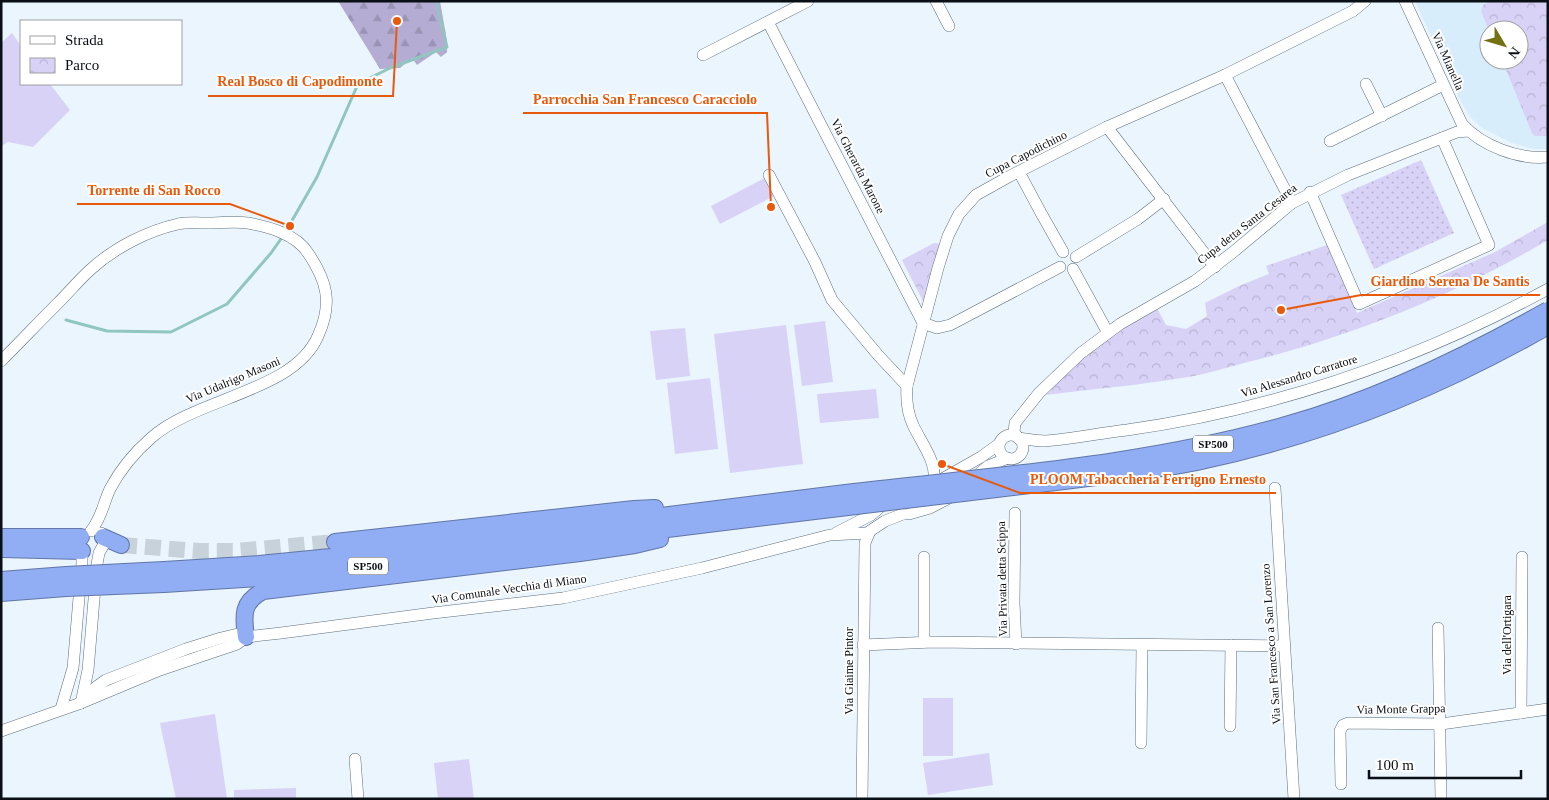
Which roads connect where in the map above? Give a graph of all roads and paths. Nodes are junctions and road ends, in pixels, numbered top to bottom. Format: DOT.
graph roads {
  1 [pos="808,1"];
  2 [pos="936,1"];
  3 [pos="1365,1"];
  4 [pos="1405,1"];
  5 [pos="768,22"];
  6 [pos="949,26"];
  7 [pos="703,55"];
  8 [pos="1225,76"];
  9 [pos="1366,84"];
  10 [pos="1444,85"];
  11 [pos="1382,116"];
  12 [pos="1107,127"];
  13 [pos="1468,131"];
  14 [pos="1442,138"];
  15 [pos="1330,141"];
  16 [pos="1548,157"];
  17 [pos="1019,172"];
  18 [pos="769,175"];
  19 [pos="1310,192"];
  20 [pos="1164,199"];
  21 [pos="1292,203"];
  22 [pos="1063,252"];
  23 [pos="1076,257"];
  24 [pos="1060,267"];
  25 [pos="1215,267"];
  26 [pos="1073,269"];
  27 [pos="1548,289"];
  28 [pos="1548,310"];
  29 [pos="923,322"];
  30 [pos="1548,326"];
  31 [pos="1108,333"];
  32 [pos="1,361"];
  33 [pos="907,386"];
  34 [pos="1018,438"];
  35 [pos="1043,441"];
  36 [pos="999,444"];
  37 [pos="1021,452"];
  38 [pos="1008,458"];
  39 [pos="932,482"];
  40 [pos="913,483"];
  41 [pos="1275,488"];
  42 [pos="887,500"];
  43 [pos="857,506"];
  44 [pos="747,512"];
  45 [pos="1014,513"];
  46 [pos="906,514"];
  47 [pos="830,536"];
  48 [pos="865,536"];
  49 [pos="1,538"];
  50 [pos="87,541"];
  51 [pos="335,542"];
  52 [pos="121,545"];
  53 [pos="1,549"];
  54 [pos="924,557"];
  55 [pos="1522,557"];
  56 [pos="164,577"];
  57 [pos="1,580"];
  58 [pos="1,593"];
  59 [pos="1438,628"];
  60 [pos="246,637"];
  61 [pos="924,642"];
  62 [pos="1016,644"];
  63 [pos="1142,645"];
  64 [pos="1230,645"];
  65 [pos="863,646"];
  66 [pos="1284,646"];
  67 [pos="72,668"];
  68 [pos="88,670"];
  69 [pos="106,680"];
  70 [pos="81,703"];
  71 [pos="61,710"];
  72 [pos="1548,710"];
  73 [pos="1521,713"];
  74 [pos="1441,724"];
  75 [pos="1230,726"];
  76 [pos="1,730"];
  77 [pos="1141,743"];
  78 [pos="355,760"];
  79 [pos="1341,784"];
  80 [pos="358,799"];
  81 [pos="862,799"];
  82 [pos="1294,799"];
  83 [pos="1441,799"];
  1 -- 5 [label="street"];
  2 -- 6 [label="street"];
  3 -- 8 [label="street, Cupa Capodichino"];
  4 -- 10 [label="street, Via Mianella"];
  5 -- 7 [label="street"];
  5 -- 29 [label="street, Via Gherarda Marone"];
  8 -- 12 [label="street, Cupa Capodichino"];
  8 -- 21 [label="street"];
  9 -- 11 [label="street"];
  10 -- 11 [label="street"];
  10 -- 13 [label="street, Via Mianella"];
  11 -- 15 [label="street"];
  12 -- 17 [label="street, Cupa Capodichino"];
  12 -- 20 [label="street"];
  13 -- 14 [label="street, Cupa detta Santa Cesarea"];
  13 -- 16 [label="street"];
  14 -- 19 [label="street, Cupa detta Santa Cesarea"];
  14 -- 19 [label="street"];
  17 -- 22 [label="street"];
  17 -- 29 [label="street, Cupa Capodichino"];
  18 -- 33 [label="street"];
  19 -- 21 [label="street, Cupa detta Santa Cesarea"];
  20 -- 23 [label="street"];
  20 -- 25 [label="street"];
  21 -- 25 [label="street, Cupa detta Santa Cesarea"];
  22 -- 23 [label="street"];
  22 -- 24 [label="street"];
  23 -- 26 [label="street"];
  24 -- 26 [label="street"];
  24 -- 29 [label="street"];
  25 -- 31 [label="street, Cupa detta Santa Cesarea"];
  26 -- 31 [label="street"];
  27 -- 35 [label="street, Via Alessandro Carratore"];
  28 -- 43 [label="highway, SP500, bridge"];
  29 -- 33 [label="street, Cupa Capodichino"];
  30 -- 43 [label="highway, SP500, bridge"];
  31 -- 34 [label="street, Cupa detta Santa Cesarea"];
  32 -- 50 [label="street, Via Udalrigo Masoni"];
  33 -- 39 [label="street, Cupa Capodichino"];
  34 -- 35 [label="street, Via Alessandro Carratore"];
  34 -- 36 [label="street"];
  34 -- 37 [label="street"];
  35 -- 37 [label="street, Via Alessandro Carratore"];
  36 -- 38 [label="street"];
  36 -- 39 [label="street, Via Comunale Vecchia di Miano"];
  37 -- 38 [label="street"];
  38 -- 46 [label="street, Via Comunale Vecchia di Miano"];
  39 -- 40 [label="street, Via Comunale Vecchia di Miano"];
  40 -- 42 [label="street, Via Comunale Vecchia di Miano"];
  40 -- 46 [label="street"];
  41 -- 66 [label="street, Via San Francesco a San Lorenzo"];
  42 -- 43 [label="street, Via Comunale Vecchia di Miano"];
  42 -- 46 [label="street"];
  43 -- 44 [label="highway, SP500"];
  43 -- 47 [label="street, Via Comunale Vecchia di Miano"];
  43 -- 48 [label="street, Via Giaime Pintor"];
  44 -- 51 [label="highway"];
  44 -- 56 [label="highway, SP500"];
  44 -- 60 [label="highway"];
  45 -- 62 [label="street, Via Privata detta Scippa"];
  46 -- 48 [label="street, Via Comunale Vecchia di Miano"];
  47 -- 48 [label="street, Via Comunale Vecchia di Miano"];
  47 -- 60 [label="street, Via Comunale Vecchia di Miano"];
  48 -- 65 [label="street, Via Giaime Pintor"];
  49 -- 50 [label="highway"];
  50 -- 52 [label="highway"];
  50 -- 53 [label="highway"];
  50 -- 67 [label="street"];
  50 -- 68 [label="street"];
  54 -- 61 [label="street"];
  55 -- 73 [label="street, Via dell'Ortigara"];
  56 -- 57 [label="highway, SP500, bridge"];
  56 -- 58 [label="highway, SP500, bridge"];
  59 -- 74 [label="street"];
  60 -- 69 [label="street, Via Comunale Vecchia di Miano"];
  60 -- 70 [label="street, Via Comunale Vecchia di Miano"];
  61 -- 62 [label="street, Via Privata detta Scippa"];
  61 -- 65 [label="street, Via Privata detta Scippa"];
  62 -- 63 [label="street, Via Privata detta Scippa"];
  63 -- 64 [label="street, Via Privata detta Scippa"];
  63 -- 77 [label="street"];
  64 -- 66 [label="street, Via Privata detta Scippa"];
  64 -- 75 [label="street"];
  65 -- 81 [label="street, Via Giaime Pintor"];
  66 -- 82 [label="street, Via San Francesco a San Lorenzo"];
  67 -- 70 [label="street"];
  67 -- 71 [label="street"];
  68 -- 69 [label="street"];
  68 -- 70 [label="street"];
  69 -- 70 [label="street, Via Comunale Vecchia di Miano"];
  70 -- 71 [label="street, Via Comunale Vecchia di Miano"];
  71 -- 76 [label="street, Via Comunale Vecchia di Miano"];
  72 -- 73 [label="street, Via Monte Grappa"];
  73 -- 74 [label="street, Via Monte Grappa"];
  74 -- 79 [label="street, Via Monte Grappa"];
  74 -- 83 [label="street"];
  78 -- 80 [label="street"];
}
